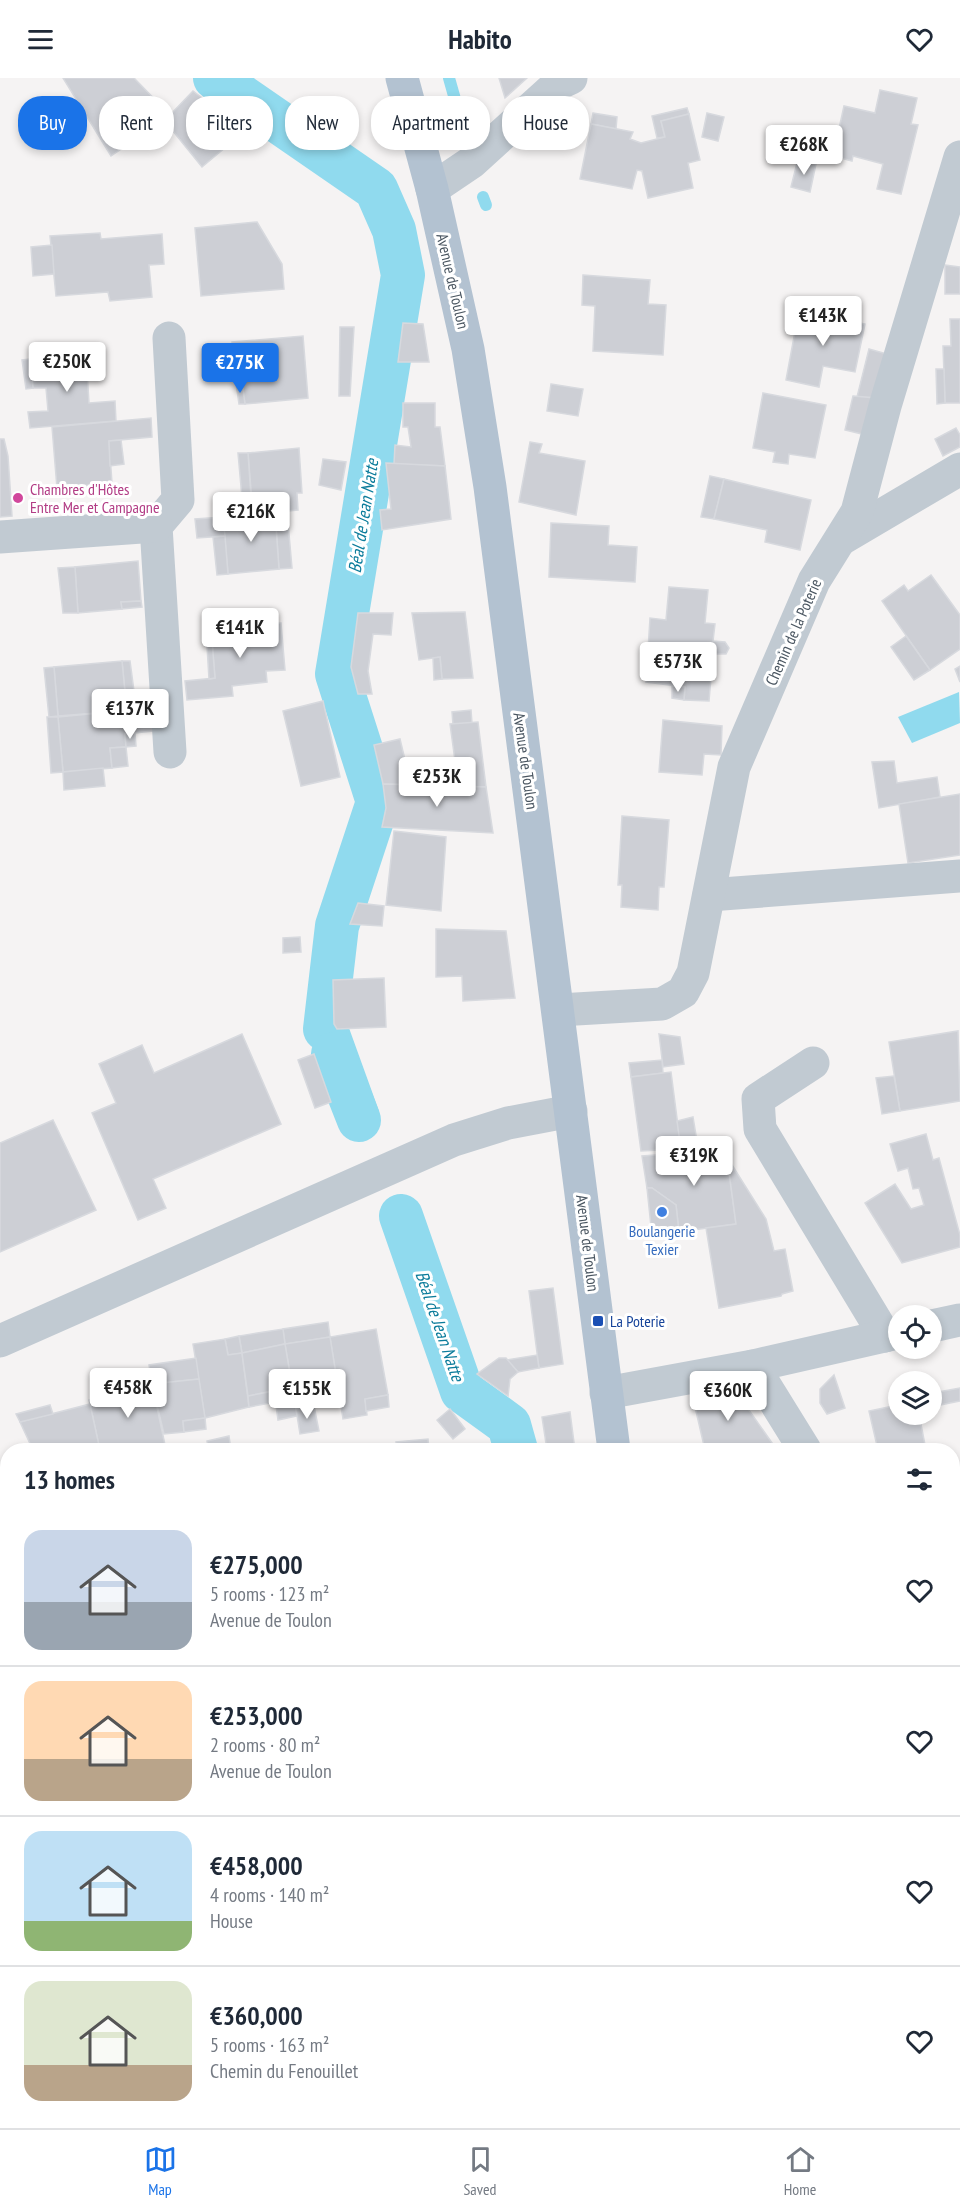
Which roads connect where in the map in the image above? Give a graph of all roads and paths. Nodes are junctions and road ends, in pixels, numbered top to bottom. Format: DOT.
graph roads {
  1 [pos="402,78"];
  2 [pos="571,78"];
  3 [pos="960,157"];
  4 [pos="432,189"];
  5 [pos="169,338"];
  6 [pos="960,469"];
  7 [pos="156,526"];
  8 [pos="0,537"];
  9 [pos="839,541"];
  10 [pos="170,752"];
  11 [pos="960,876"];
  12 [pos="709,895"];
  13 [pos="559,1010"];
  14 [pos="813,1063"];
  15 [pos="571,1112"];
  16 [pos="960,1320"];
  17 [pos="942,1324"];
  18 [pos="888,1329"];
  19 [pos="888,1336"];
  20 [pos="0,1341"];
  21 [pos="753,1366"];
  22 [pos="606,1393"];
  23 [pos="613,1443"];
  24 [pos="801,1443"];
  1 -- 4 [label="main road, Avenue de Toulon"];
  2 -- 4 [label="street"];
  3 -- 9 [label="street, Chemin de la Poterie"];
  4 -- 13 [label="main road, Avenue de Toulon"];
  5 -- 7 [label="street"];
  6 -- 9 [label="street"];
  7 -- 8 [label="street"];
  7 -- 10 [label="street"];
  9 -- 12 [label="street, Chemin de la Poterie"];
  11 -- 12 [label="street"];
  12 -- 13 [label="street, Chemin de la Poterie"];
  13 -- 15 [label="main road, Avenue de Toulon"];
  14 -- 18 [label="street"];
  15 -- 20 [label="street"];
  15 -- 22 [label="main road, Avenue de Toulon"];
  16 -- 17 [label="street"];
  19 -- 21 [label="street"];
  21 -- 22 [label="street"];
  21 -- 24 [label="street"];
  22 -- 23 [label="main road, Avenue de Toulon"];
}
